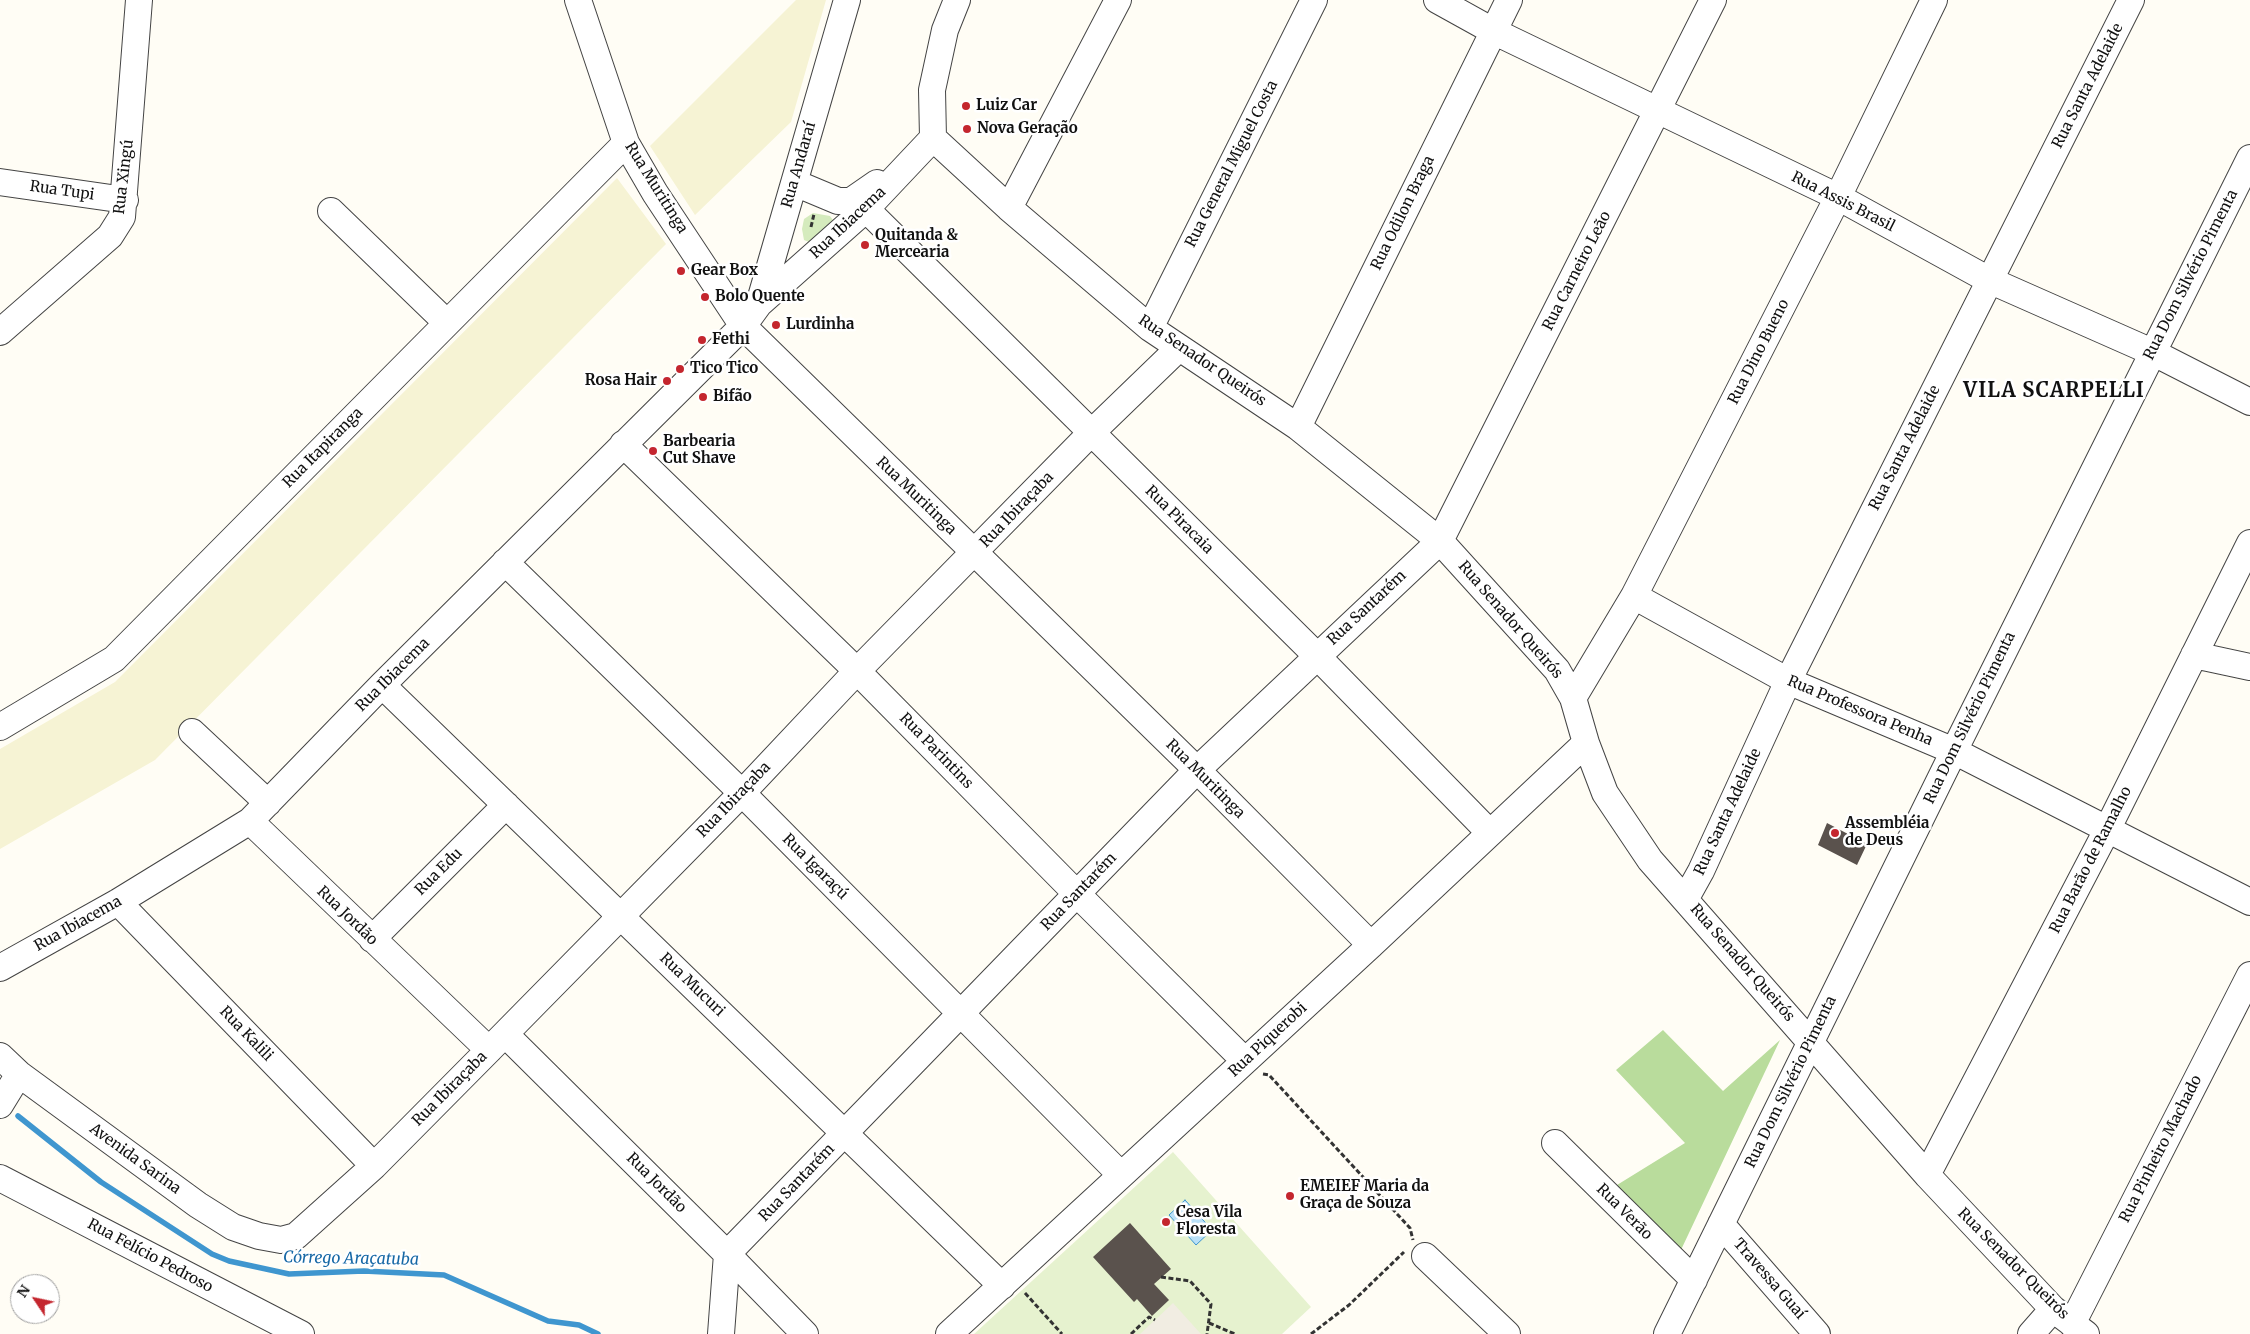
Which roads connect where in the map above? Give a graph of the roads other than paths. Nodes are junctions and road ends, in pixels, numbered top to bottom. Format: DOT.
graph roads {
  1 [pos="139,0"];
  2 [pos="578,0"];
  3 [pos="847,0"];
  4 [pos="957,0"];
  5 [pos="1118,0"];
  6 [pos="1314,0"];
  7 [pos="1437,0"];
  8 [pos="1509,0"];
  9 [pos="1713,0"];
  10 [pos="1934,0"];
  11 [pos="2131,0"];
  12 [pos="1493,32"];
  13 [pos="1658,112"];
  14 [pos="933,138"];
  15 [pos="626,143"];
  16 [pos="2250,158"];
  17 [pos="899,174"];
  18 [pos="0,182"];
  19 [pos="795,183"];
  20 [pos="1838,197"];
  21 [pos="125,200"];
  22 [pos="1009,208"];
  23 [pos="866,209"];
  24 [pos="330,211"];
  25 [pos="1989,280"];
  26 [pos="759,304"];
  27 [pos="447,323"];
  28 [pos="743,326"];
  29 [pos="1150,328"];
  30 [pos="0,332"];
  31 [pos="1179,348"];
  32 [pos="2152,352"];
  33 [pos="2250,402"];
  34 [pos="1298,426"];
  35 [pos="1092,433"];
  36 [pos="623,444"];
  37 [pos="1440,541"];
  38 [pos="2250,543"];
  39 [pos="975,553"];
  40 [pos="505,562"];
  41 [pos="1634,596"];
  42 [pos="2194,655"];
  43 [pos="1316,656"];
  44 [pos="2250,667"];
  45 [pos="857,671"];
  46 [pos="1788,681"];
  47 [pos="382,686"];
  48 [pos="1573,698"];
  49 [pos="0,728"];
  50 [pos="192,732"];
  51 [pos="1586,743"];
  52 [pos="1954,751"];
  53 [pos="1197,770"];
  54 [pos="742,793"];
  55 [pos="268,804"];
  56 [pos="506,805"];
  57 [pos="250,821"];
  58 [pos="2107,830"];
  59 [pos="1490,833"];
  60 [pos="1077,894"];
  61 [pos="1686,898"];
  62 [pos="118,902"];
  63 [pos="2250,902"];
  64 [pos="621,915"];
  65 [pos="372,939"];
  66 [pos="1371,945"];
  67 [pos="0,968"];
  68 [pos="2250,975"];
  69 [pos="961,1013"];
  70 [pos="497,1042"];
  71 [pos="1810,1044"];
  72 [pos="0,1056"];
  73 [pos="1245,1061"];
  74 [pos="19,1074"];
  75 [pos="0,1105"];
  76 [pos="845,1134"];
  77 [pos="1555,1143"];
  78 [pos="374,1166"];
  79 [pos="1121,1175"];
  80 [pos="1926,1175"];
  81 [pos="0,1178"];
  82 [pos="1721,1224"];
  83 [pos="281,1240"];
  84 [pos="1419,1250"];
  85 [pos="727,1254"];
  86 [pos="1694,1280"];
  87 [pos="1006,1281"];
  88 [pos="2070,1322"];
  89 [pos="301,1334"];
  90 [pos="721,1334"];
  91 [pos="805,1334"];
  92 [pos="949,1334"];
  93 [pos="1507,1334"];
  94 [pos="1667,1334"];
  95 [pos="1817,1334"];
  96 [pos="2031,1334"];
  1 -- 21 [label="street, Rua Xingú"];
  2 -- 15 [label="street, Rua Muritinga"];
  3 -- 19 [label="street, Rua Andaraí"];
  4 -- 14 [label="street"];
  5 -- 22 [label="street"];
  6 -- 29 [label="street, Rua General Miguel Costa"];
  7 -- 12 [label="street, Rua Assis Brasil"];
  8 -- 12 [label="street, Rua Odilon Braga"];
  9 -- 13 [label="street, Rua Carneiro Leão"];
  10 -- 20 [label="street, Rua Dino Bueno"];
  11 -- 25 [label="street, Rua Santa Adelaide"];
  12 -- 13 [label="street, Rua Assis Brasil"];
  12 -- 34 [label="street, Rua Odilon Braga"];
  13 -- 20 [label="street, Rua Assis Brasil"];
  13 -- 37 [label="street, Rua Carneiro Leão"];
  14 -- 17 [label="street, Rua Ibiacema"];
  14 -- 22 [label="street, Rua Senador Queirós"];
  15 -- 27 [label="street, Rua Itapiranga"];
  15 -- 28 [label="street, Rua Muritinga"];
  16 -- 32 [label="street, Rua Dom Silvério Pimenta"];
  17 -- 19 [label="street"];
  17 -- 23 [label="street, Rua Ibiacema"];
  18 -- 21 [label="street, Rua Tupi"];
  19 -- 26 [label="street, Rua Andaraí"];
  20 -- 25 [label="street, Rua Assis Brasil"];
  20 -- 41 [label="street, Rua Dino Bueno"];
  21 -- 30 [label="street, Rua Xingú"];
  22 -- 29 [label="street, Rua Senador Queirós"];
  23 -- 26 [label="street, Rua Ibiacema"];
  23 -- 35 [label="street, Rua Piracaia"];
  24 -- 27 [label="street"];
  25 -- 32 [label="street, Rua Assis Brasil"];
  25 -- 46 [label="street, Rua Santa Adelaide"];
  26 -- 28 [label="street, Rua Andaraí"];
  27 -- 49 [label="street, Rua Itapiranga"];
  28 -- 36 [label="street, Rua Ibiacema"];
  28 -- 39 [label="street, Rua Muritinga"];
  29 -- 31 [label="street, Rua Senador Queirós"];
  31 -- 34 [label="street, Rua Senador Queirós"];
  31 -- 35 [label="street, Rua Ibiraçaba"];
  32 -- 33 [label="street, Rua Assis Brasil"];
  32 -- 52 [label="street, Rua Dom Silvério Pimenta"];
  34 -- 37 [label="street, Rua Senador Queirós"];
  35 -- 39 [label="street, Rua Ibiraçaba"];
  35 -- 43 [label="street, Rua Piracaia"];
  36 -- 40 [label="street, Rua Ibiacema"];
  36 -- 45 [label="street, Rua Parintins"];
  37 -- 43 [label="street, Rua Santarém"];
  37 -- 48 [label="street, Rua Senador Queirós"];
  38 -- 42 [label="street, Rua Barão de Ramalho"];
  39 -- 45 [label="street, Rua Ibiraçaba"];
  39 -- 53 [label="street, Rua Muritinga"];
  40 -- 47 [label="street, Rua Ibiacema"];
  40 -- 54 [label="street, Rua Igaraçú"];
  41 -- 46 [label="street, Rua Professora Penha"];
  41 -- 48 [label="street, Rua Dino Bueno"];
  42 -- 44 [label="street"];
  42 -- 58 [label="street, Rua Barão de Ramalho"];
  43 -- 53 [label="street, Rua Santarém"];
  43 -- 59 [label="street, Rua Piracaia"];
  45 -- 54 [label="street, Rua Ibiraçaba"];
  45 -- 60 [label="street, Rua Parintins"];
  46 -- 52 [label="street, Rua Professora Penha"];
  46 -- 61 [label="street, Rua Santa Adelaide"];
  47 -- 55 [label="street, Rua Ibiacema"];
  47 -- 56 [label="street, Rua Mucuri"];
  48 -- 51 [label="street, Rua Senador Queirós"];
  50 -- 55 [label="street"];
  51 -- 59 [label="street, Rua Piquerobi"];
  51 -- 61 [label="street, Rua Senador Queirós"];
  52 -- 58 [label="street, Rua Professora Penha"];
  52 -- 71 [label="street, Rua Dom Silvério Pimenta"];
  53 -- 60 [label="street, Rua Santarém"];
  53 -- 66 [label="street, Rua Muritinga"];
  54 -- 64 [label="street, Rua Ibiraçaba"];
  54 -- 69 [label="street, Rua Igaraçú"];
  55 -- 57 [label="street, Rua Ibiacema"];
  56 -- 64 [label="street, Rua Mucuri"];
  56 -- 65 [label="street, Rua Edu"];
  57 -- 62 [label="street, Rua Ibiacema"];
  57 -- 65 [label="street, Rua Jordão"];
  58 -- 63 [label="street, Rua Professora Penha"];
  58 -- 80 [label="street, Rua Barão de Ramalho"];
  59 -- 66 [label="street, Rua Piquerobi"];
  60 -- 69 [label="street, Rua Santarém"];
  60 -- 73 [label="street, Rua Parintins"];
  61 -- 71 [label="street, Rua Senador Queirós"];
  62 -- 67 [label="street, Rua Ibiacema"];
  62 -- 78 [label="street, Rua Kalili"];
  64 -- 70 [label="street, Rua Ibiraçaba"];
  64 -- 76 [label="street, Rua Mucuri"];
  65 -- 70 [label="street, Rua Jordão"];
  66 -- 73 [label="street, Rua Piquerobi"];
  68 -- 88 [label="street, Rua Pinheiro Machado"];
  69 -- 76 [label="street, Rua Santarém"];
  69 -- 79 [label="street, Rua Igaraçú"];
  70 -- 78 [label="street, Rua Ibiraçaba"];
  70 -- 85 [label="street, Rua Jordão"];
  71 -- 80 [label="street, Rua Senador Queirós"];
  71 -- 82 [label="street, Rua Dom Silvério Pimenta"];
  72 -- 74 [label="street, Avenida Sarina"];
  73 -- 79 [label="street, Rua Piquerobi"];
  74 -- 75 [label="street"];
  74 -- 83 [label="street, Avenida Sarina"];
  76 -- 85 [label="street, Rua Santarém"];
  76 -- 87 [label="street, Rua Mucuri"];
  77 -- 86 [label="street, Rua Verão"];
  78 -- 83 [label="street, Rua Ibiraçaba"];
  79 -- 87 [label="street, Rua Piquerobi"];
  80 -- 88 [label="street, Rua Senador Queirós"];
  81 -- 89 [label="street, Rua Felício Pedroso"];
  82 -- 86 [label="street, Rua Dom Silvério Pimenta"];
  82 -- 95 [label="street, Travessa Guaí"];
  84 -- 93 [label="street"];
  85 -- 90 [label="street"];
  85 -- 91 [label="street, Rua Jordão"];
  86 -- 94 [label="street, Rua Dom Silvério Pimenta"];
  87 -- 92 [label="street, Rua Piquerobi"];
  88 -- 96 [label="street, Rua Pinheiro Machado"];
}
